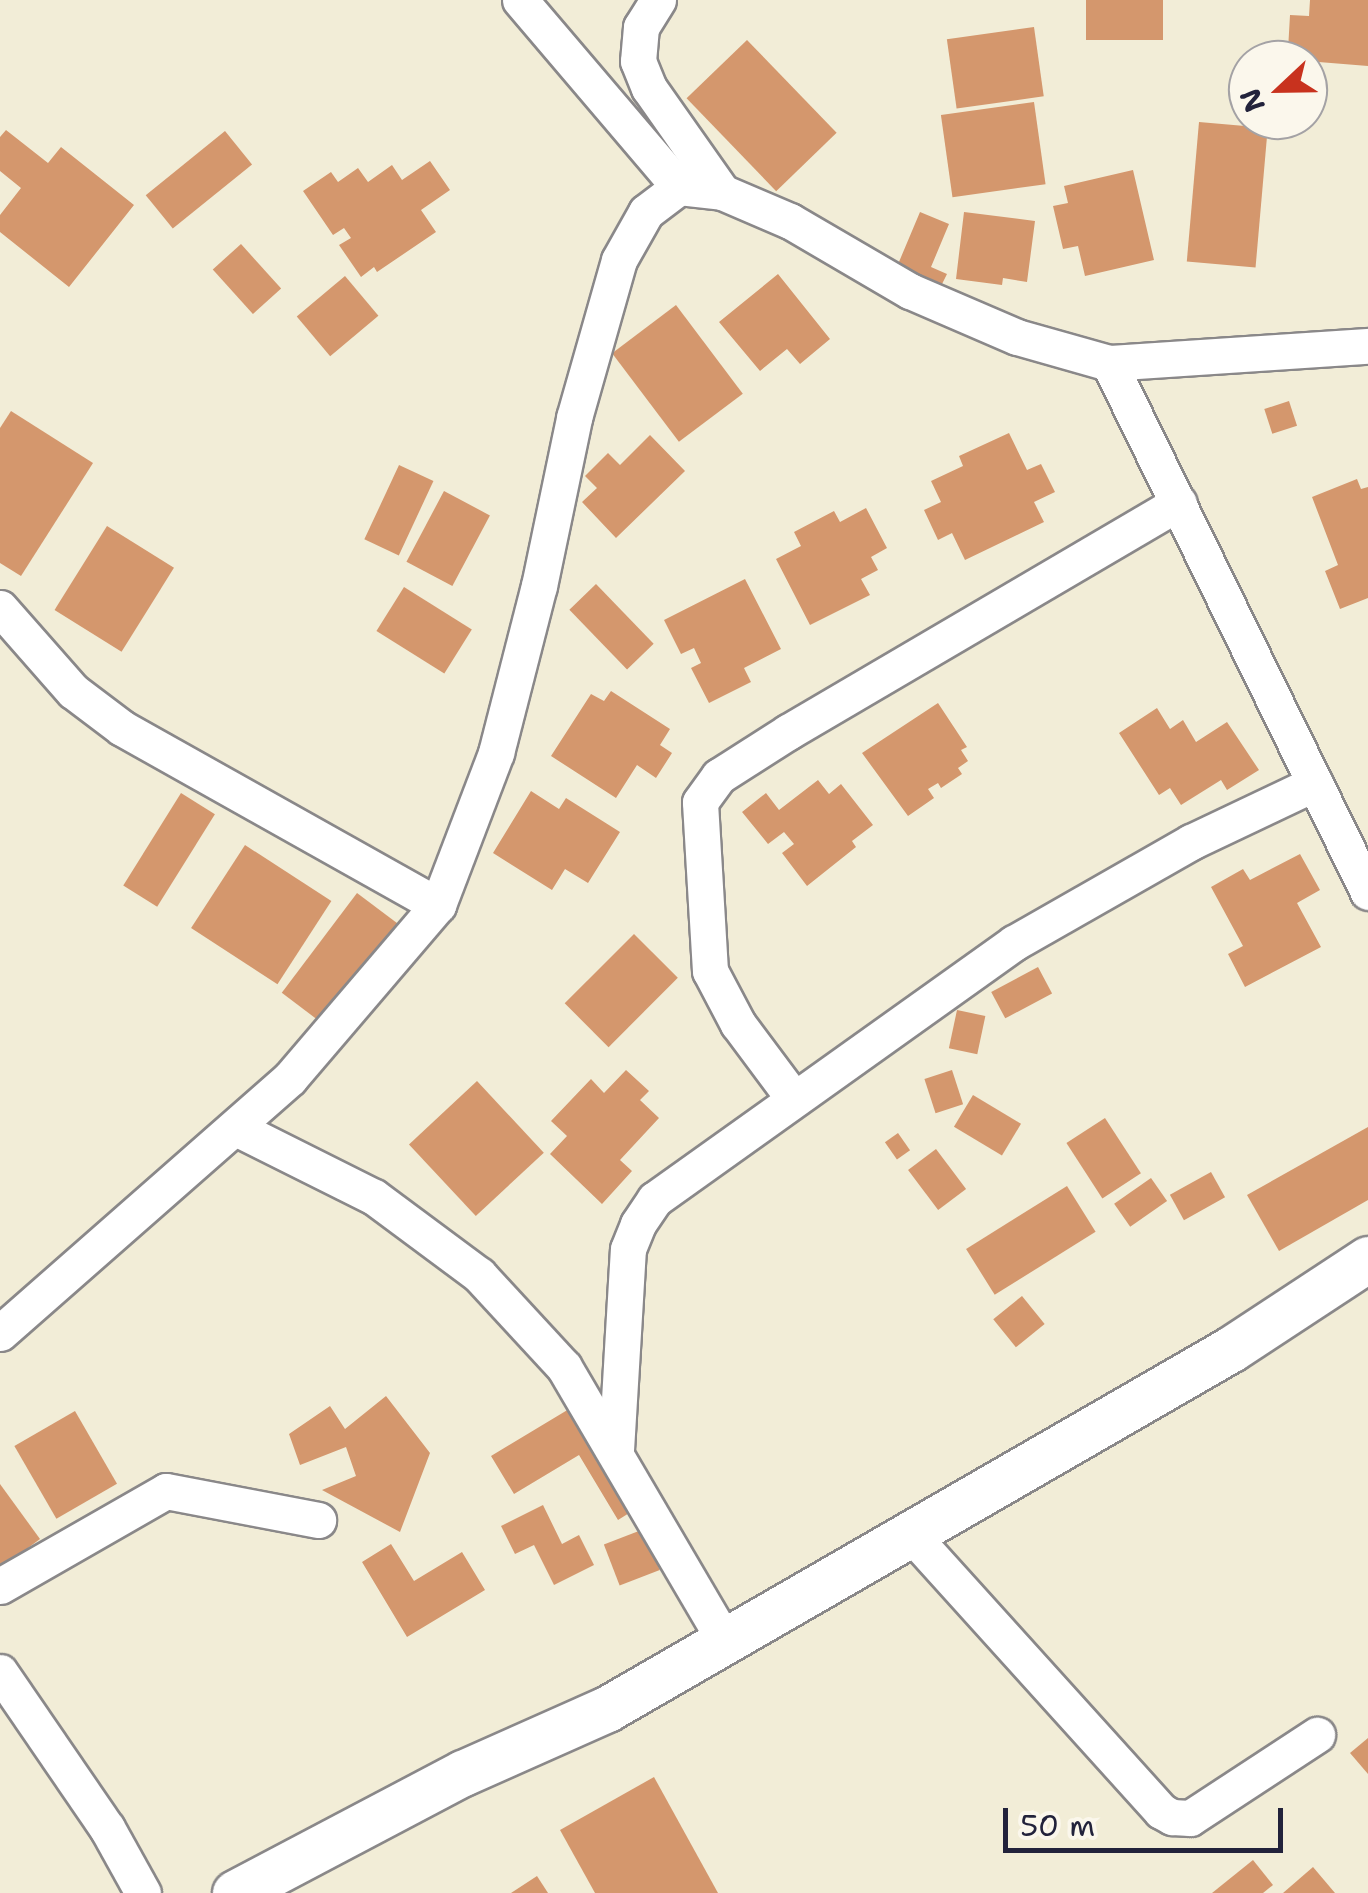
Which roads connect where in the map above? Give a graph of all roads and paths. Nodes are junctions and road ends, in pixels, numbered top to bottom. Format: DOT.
graph roads {
  1 [pos="520,0"];
  2 [pos="658,0"];
  3 [pos="679,187"];
  4 [pos="722,192"];
  5 [pos="1368,346"];
  6 [pos="1109,363"];
  7 [pos="1179,503"];
  8 [pos="0,608"];
  9 [pos="1314,783"];
  10 [pos="1368,892"];
  11 [pos="438,906"];
  12 [pos="794,1099"];
  13 [pos="236,1128"];
  14 [pos="1368,1259"];
  15 [pos="0,1333"];
  16 [pos="616,1450"];
  17 [pos="318,1520"];
  18 [pos="909,1532"];
  19 [pos="0,1586"];
  20 [pos="724,1640"];
  21 [pos="0,1672"];
  22 [pos="1316,1735"];
  23 [pos="143,1893"];
  24 [pos="234,1893"];
  1 -- 3 [label="street"];
  2 -- 4 [label="street"];
  3 -- 4 [label="street"];
  3 -- 11 [label="street"];
  4 -- 6 [label="street"];
  5 -- 6 [label="street"];
  6 -- 7 [label="street"];
  7 -- 9 [label="street"];
  7 -- 12 [label="street"];
  8 -- 11 [label="street"];
  9 -- 10 [label="street"];
  9 -- 12 [label="street"];
  11 -- 13 [label="street"];
  12 -- 16 [label="street"];
  13 -- 15 [label="street"];
  13 -- 16 [label="street"];
  14 -- 18 [label="street"];
  16 -- 20 [label="street"];
  17 -- 19 [label="street"];
  18 -- 20 [label="street"];
  18 -- 22 [label="street"];
  20 -- 24 [label="street"];
  21 -- 23 [label="street"];
}
